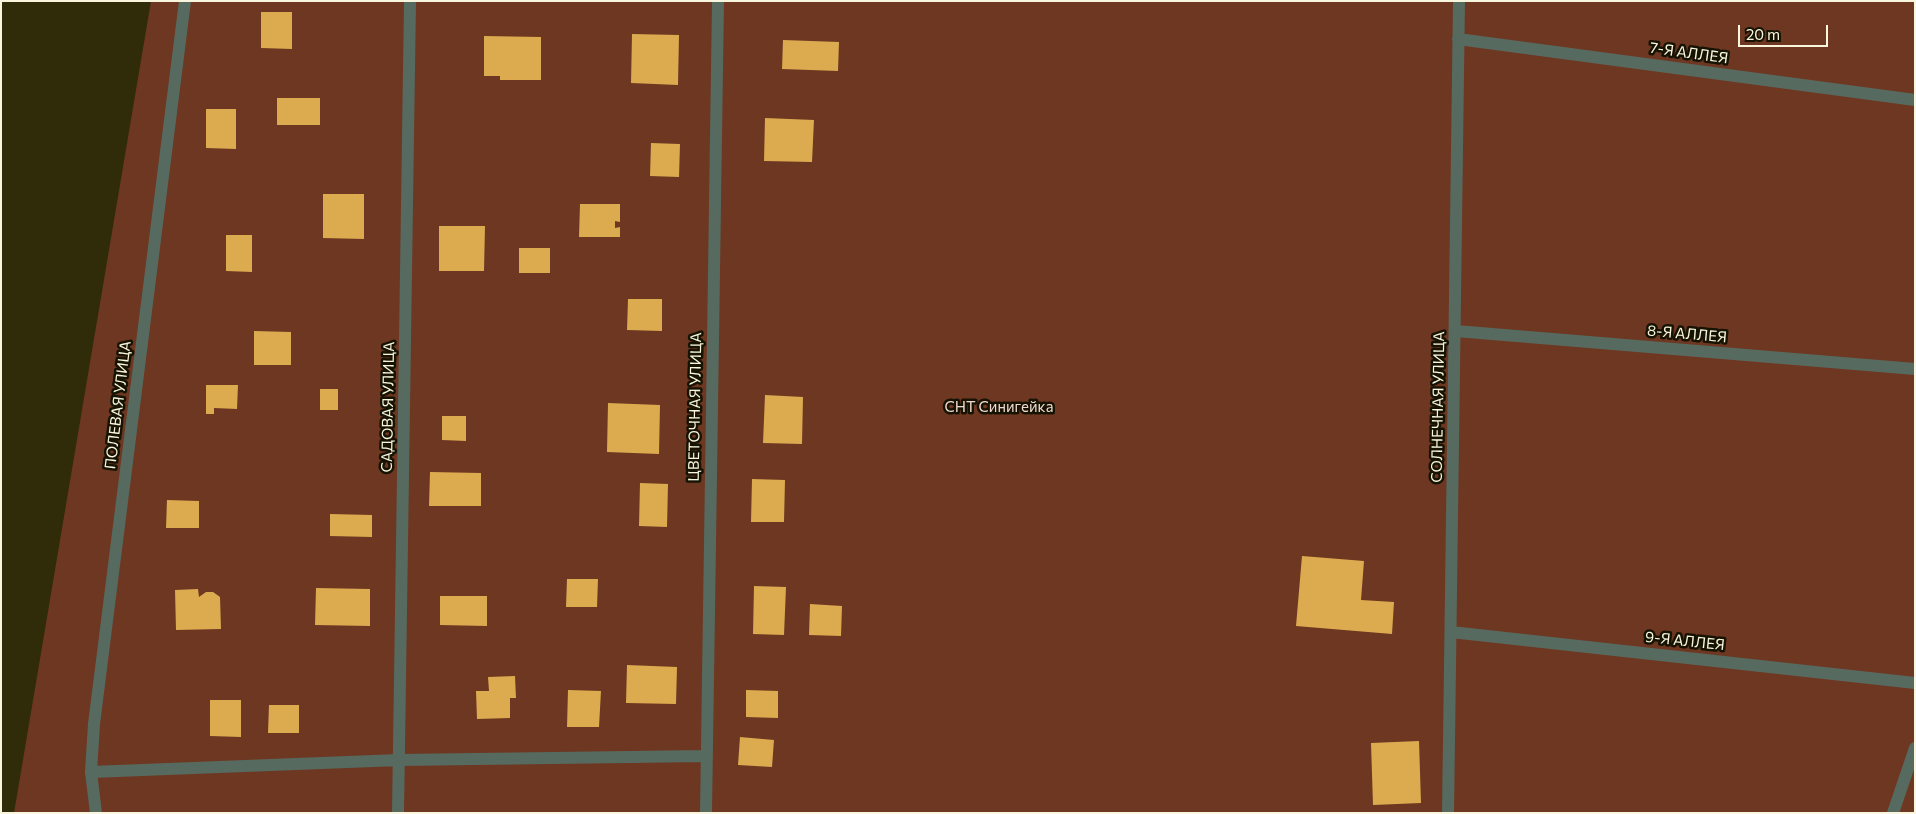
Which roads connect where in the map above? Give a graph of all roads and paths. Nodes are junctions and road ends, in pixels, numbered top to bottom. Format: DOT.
graph roads {
  1 [pos="185,1"];
  2 [pos="410,1"];
  3 [pos="718,1"];
  4 [pos="1459,1"];
  5 [pos="1458,39"];
  6 [pos="1915,100"];
  7 [pos="1456,331"];
  8 [pos="1915,369"];
  9 [pos="1451,632"];
  10 [pos="1915,683"];
  11 [pos="1915,748"];
  12 [pos="706,756"];
  13 [pos="399,760"];
  14 [pos="91,772"];
  15 [pos="96,813"];
  16 [pos="398,813"];
  17 [pos="706,813"];
  18 [pos="1448,813"];
  19 [pos="1893,813"];
  1 -- 14 [label="street, ПОЛЕВАЯ УЛИЦА"];
  2 -- 13 [label="street, САДОВАЯ УЛИЦА"];
  3 -- 12 [label="street, ЦВЕТОЧНАЯ УЛИЦА"];
  4 -- 5 [label="street, СОЛНЕЧНАЯ УЛИЦА"];
  5 -- 6 [label="street, 7-Я АЛЛЕЯ"];
  5 -- 7 [label="street, СОЛНЕЧНАЯ УЛИЦА"];
  7 -- 8 [label="street, 8-Я АЛЛЕЯ"];
  7 -- 9 [label="street, СОЛНЕЧНАЯ УЛИЦА"];
  9 -- 10 [label="street, 9-Я АЛЛЕЯ"];
  9 -- 18 [label="street, СОЛНЕЧНАЯ УЛИЦА"];
  11 -- 19 [label="street"];
  12 -- 13 [label="street"];
  12 -- 17 [label="street, ЦВЕТОЧНАЯ УЛИЦА"];
  13 -- 14 [label="street"];
  13 -- 16 [label="street, САДОВАЯ УЛИЦА"];
  14 -- 15 [label="street, ПОЛЕВАЯ УЛИЦА"];
}
